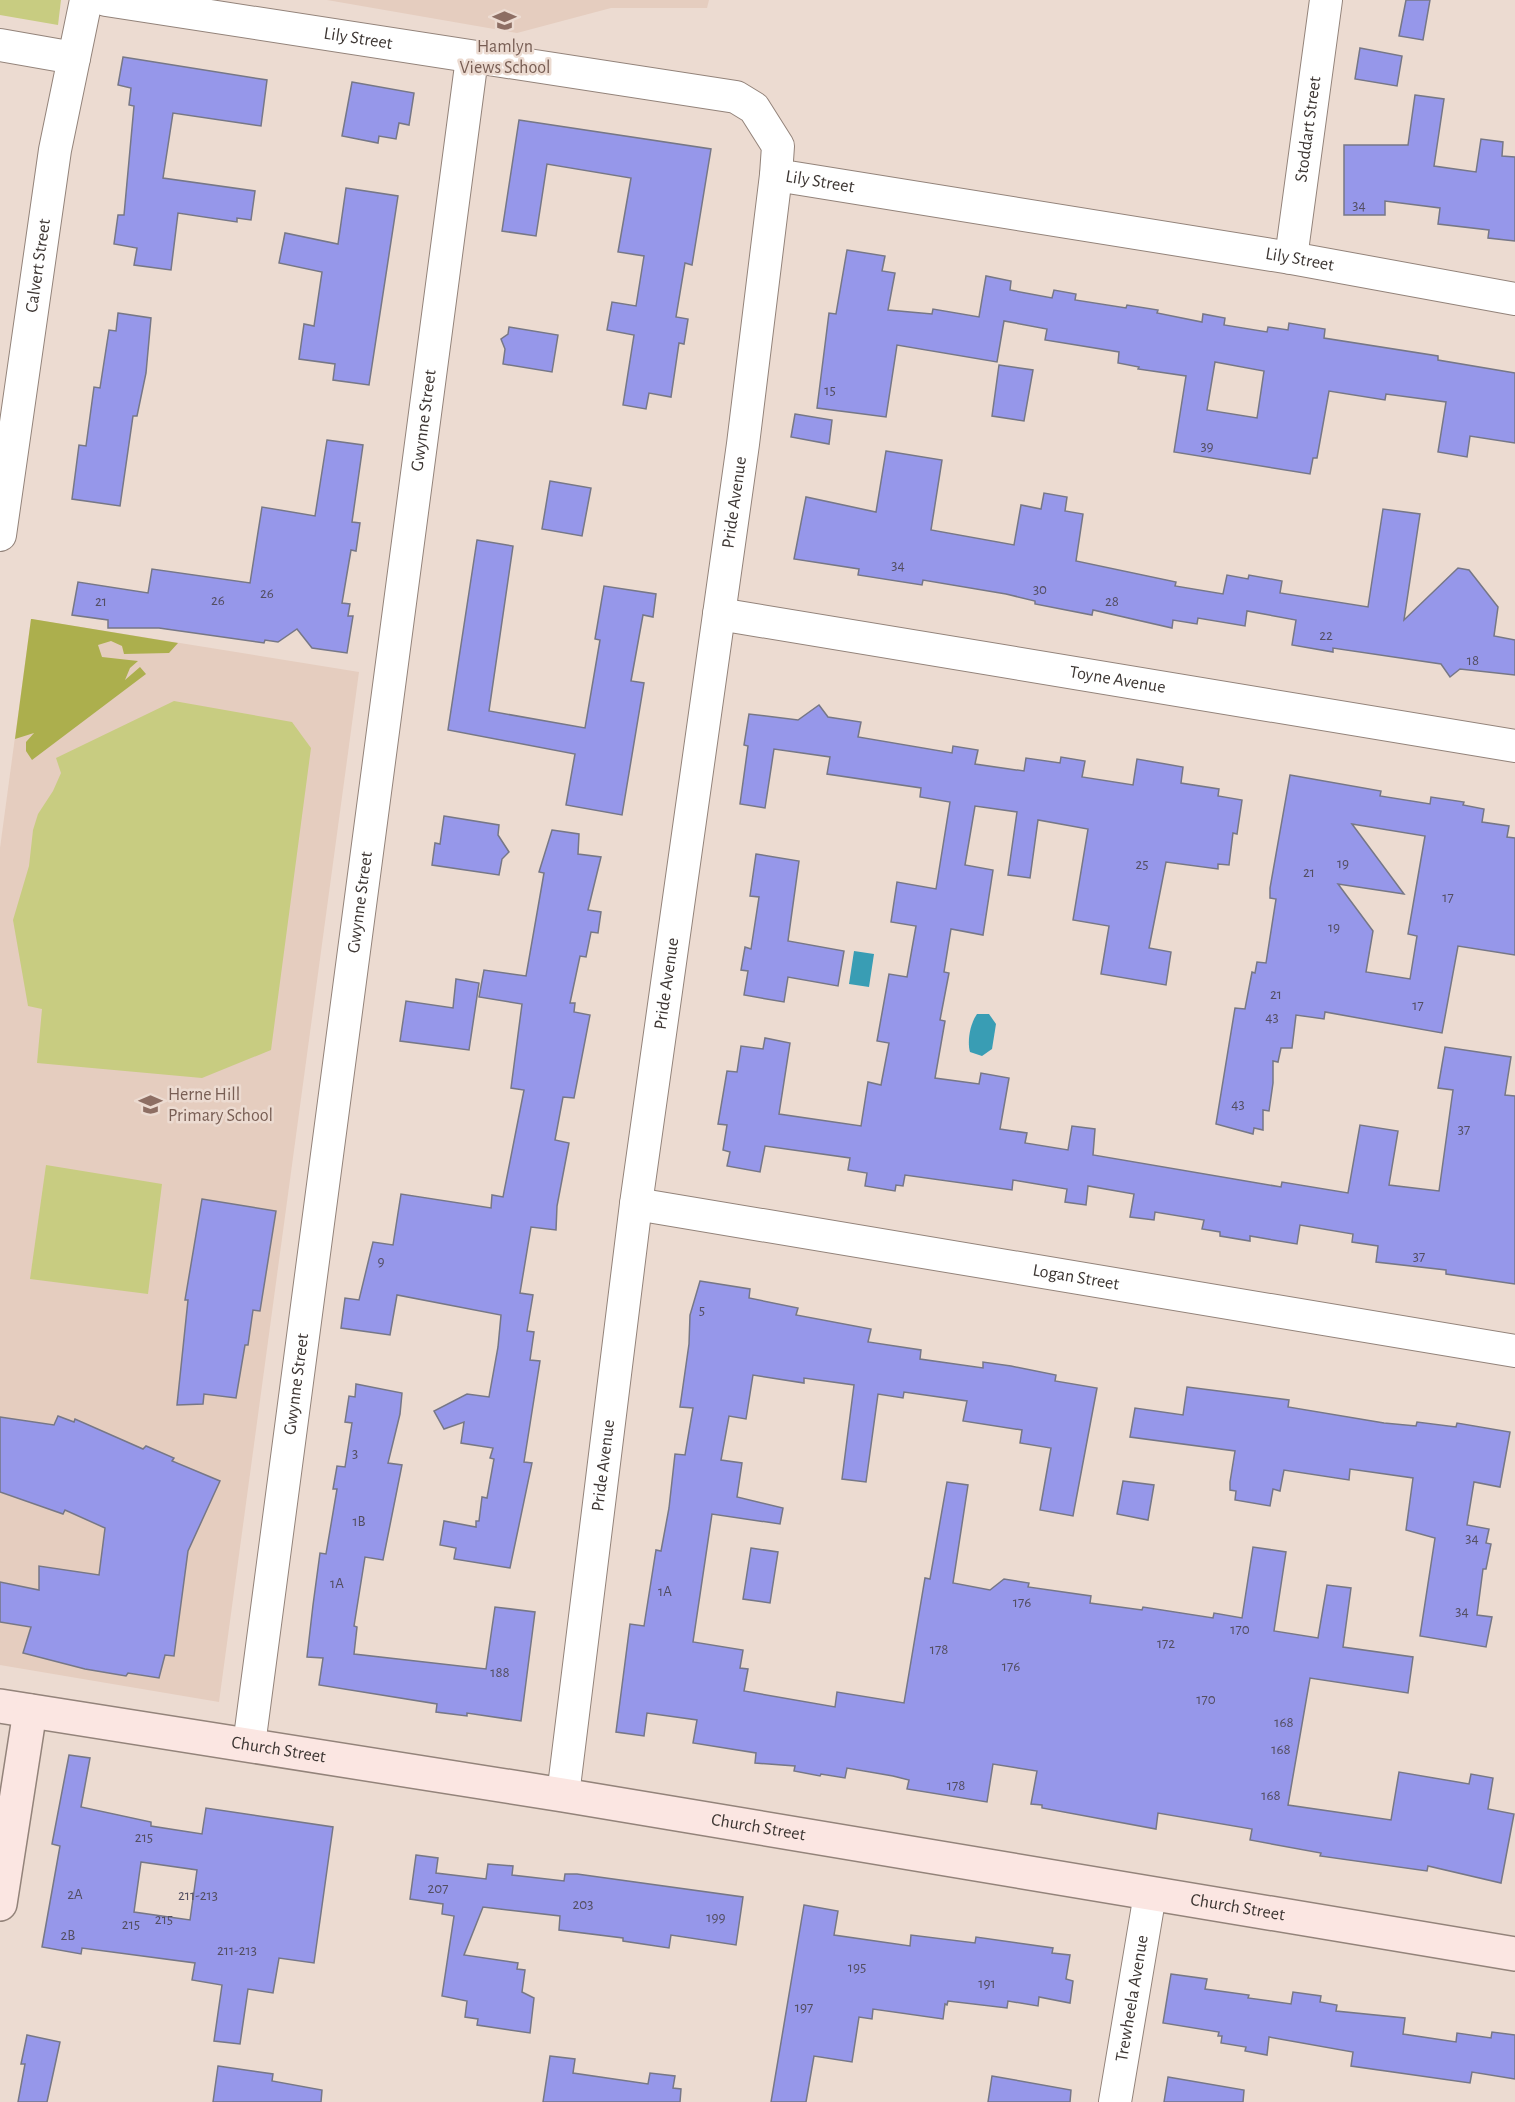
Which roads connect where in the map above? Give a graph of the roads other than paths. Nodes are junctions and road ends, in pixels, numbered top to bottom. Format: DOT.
graph roads {
  1 [pos="86,0"];
  2 [pos="106,0"];
  3 [pos="1326,0"];
  4 [pos="0,45"];
  5 [pos="74,58"];
  6 [pos="472,58"];
  7 [pos="776,175"];
  8 [pos="1291,258"];
  9 [pos="1515,299"];
  10 [pos="0,535"];
  11 [pos="719,614"];
  12 [pos="1515,746"];
  13 [pos="636,1204"];
  14 [pos="1515,1351"];
  15 [pos="15,1708"];
  16 [pos="249,1745"];
  17 [pos="563,1795"];
  18 [pos="1150,1894"];
  19 [pos="0,1904"];
  20 [pos="1515,1954"];
  21 [pos="1115,2102"];
  1 -- 5 [label="street, Calvert Street"];
  2 -- 6 [label="street, Lily Street"];
  3 -- 8 [label="street, Stoddart Street"];
  4 -- 5 [label="street"];
  5 -- 10 [label="street, Calvert Street"];
  6 -- 7 [label="street, Lily Street"];
  6 -- 16 [label="street, Gwynne Street"];
  7 -- 8 [label="street, Lily Street"];
  7 -- 11 [label="street, Pride Avenue"];
  8 -- 9 [label="street, Lily Street"];
  11 -- 12 [label="street, Toyne Avenue"];
  11 -- 13 [label="street, Pride Avenue"];
  13 -- 14 [label="street, Logan Street"];
  13 -- 17 [label="street, Pride Avenue"];
  15 -- 16 [label="street, Church Street"];
  15 -- 19 [label="street"];
  16 -- 17 [label="street, Church Street"];
  17 -- 18 [label="street, Church Street"];
  18 -- 20 [label="street, Church Street"];
  18 -- 21 [label="street, Trewheela Avenue"];
}
